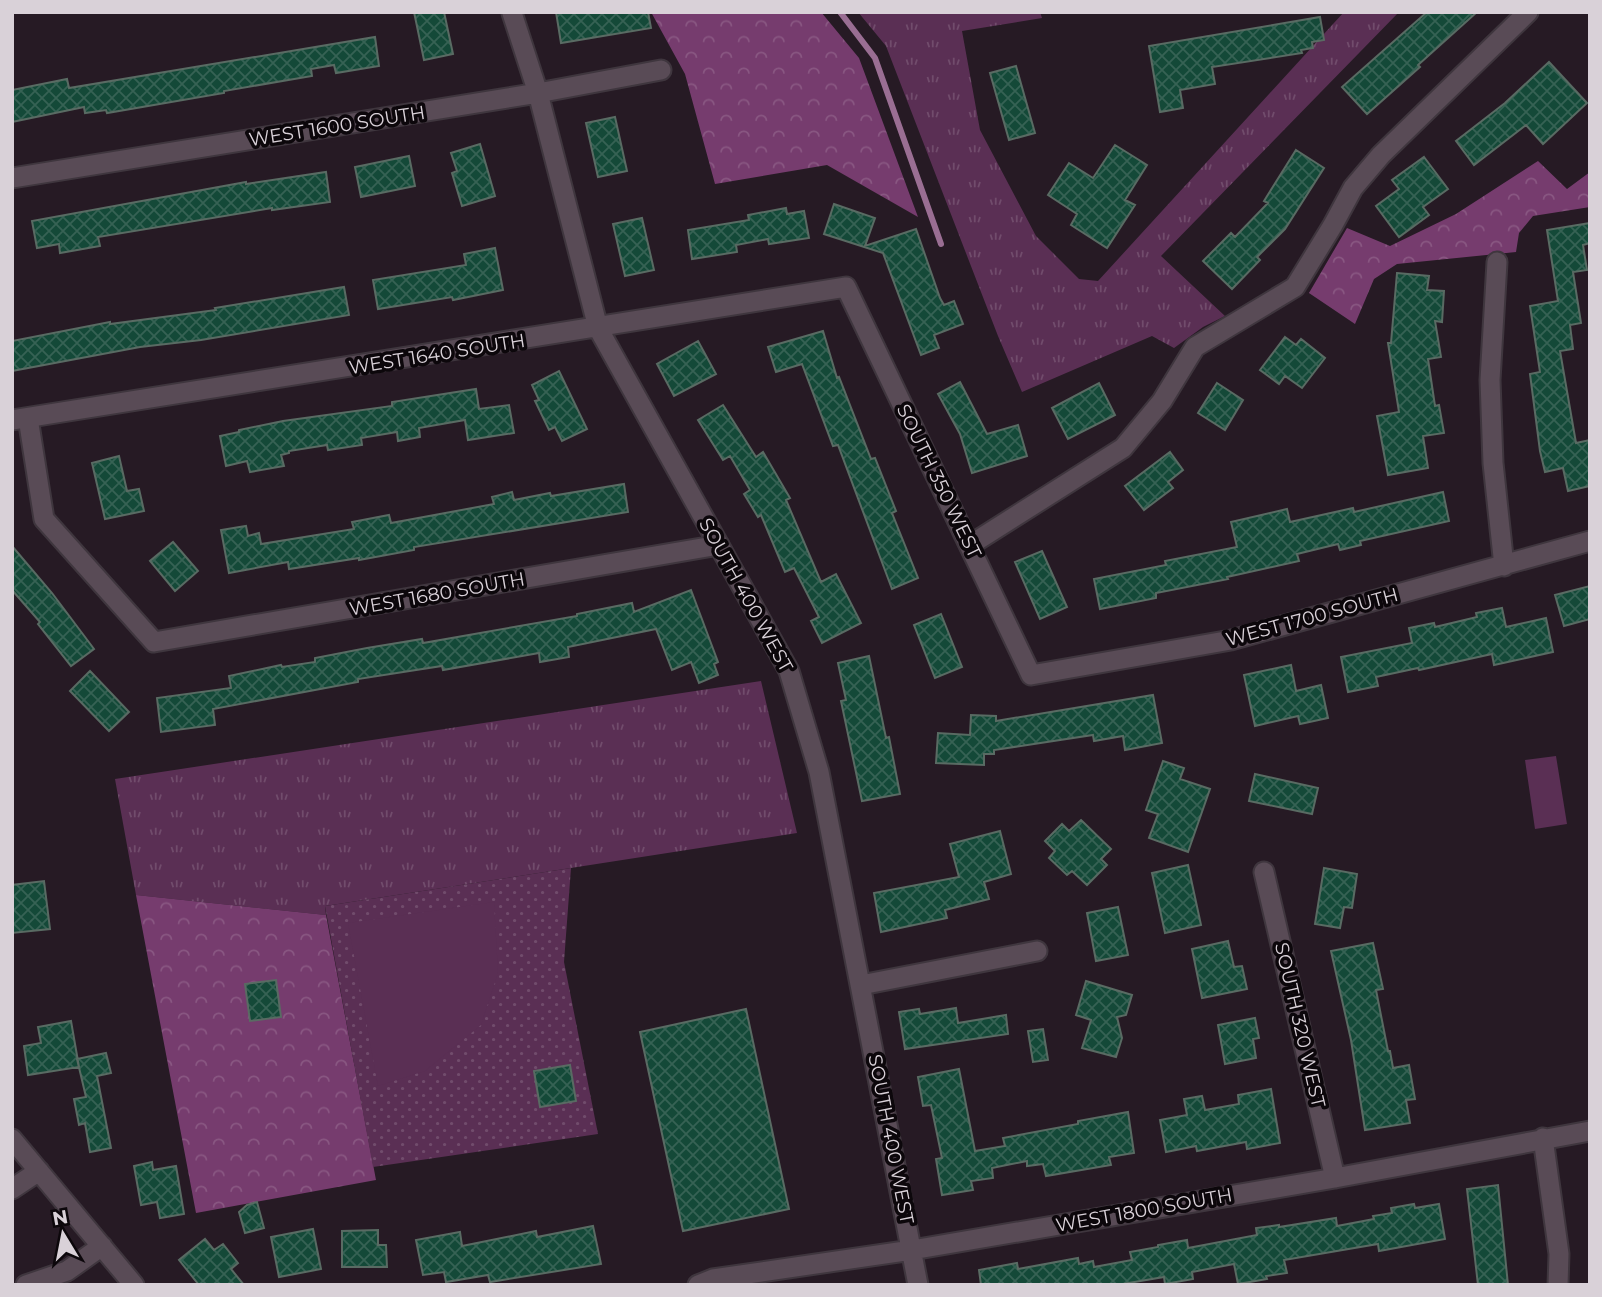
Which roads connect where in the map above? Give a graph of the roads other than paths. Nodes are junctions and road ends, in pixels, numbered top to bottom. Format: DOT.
graph roads {
  1 [pos="1528,12"];
  2 [pos="512,13"];
  3 [pos="661,70"];
  4 [pos="538,93"];
  5 [pos="12,178"];
  6 [pos="1497,262"];
  7 [pos="846,287"];
  8 [pos="598,328"];
  9 [pos="20,419"];
  10 [pos="1590,541"];
  11 [pos="719,545"];
  12 [pos="970,545"];
  13 [pos="1504,566"];
  14 [pos="1031,675"];
  15 [pos="1264,872"];
  16 [pos="1037,951"];
  17 [pos="861,985"];
  18 [pos="1590,1131"];
  19 [pos="1543,1138"];
  20 [pos="12,1139"];
  21 [pos="39,1171"];
  22 [pos="1335,1178"];
  23 [pos="12,1189"];
  24 [pos="102,1247"];
  25 [pos="912,1250"];
  26 [pos="26,1285"];
  27 [pos="134,1285"];
  28 [pos="698,1285"];
  29 [pos="918,1285"];
  30 [pos="1558,1285"];
  1 -- 12 [label="street"];
  2 -- 4 [label="street, SOUTH 400 WEST"];
  3 -- 4 [label="street, WEST 1600 SOUTH"];
  4 -- 5 [label="street, WEST 1600 SOUTH"];
  4 -- 8 [label="street, SOUTH 400 WEST"];
  6 -- 13 [label="street"];
  7 -- 8 [label="street, WEST 1640 SOUTH"];
  7 -- 12 [label="street, SOUTH 350 WEST"];
  8 -- 9 [label="street, WEST 1640 SOUTH"];
  8 -- 11 [label="street, SOUTH 400 WEST"];
  9 -- 11 [label="street, WEST 1680 SOUTH"];
  10 -- 13 [label="street, WEST 1700 SOUTH"];
  11 -- 17 [label="street, SOUTH 400 WEST"];
  12 -- 14 [label="street, SOUTH 350 WEST"];
  13 -- 14 [label="street, WEST 1700 SOUTH"];
  15 -- 22 [label="street, SOUTH 320 WEST"];
  16 -- 17 [label="street"];
  17 -- 25 [label="street, SOUTH 400 WEST"];
  18 -- 19 [label="street, WEST 1800 SOUTH"];
  19 -- 22 [label="street, WEST 1800 SOUTH"];
  19 -- 30 [label="street"];
  20 -- 21 [label="street"];
  21 -- 23 [label="street"];
  21 -- 24 [label="street"];
  22 -- 25 [label="street, WEST 1800 SOUTH"];
  24 -- 26 [label="street"];
  24 -- 27 [label="street"];
  25 -- 28 [label="street, WEST 1800 SOUTH"];
  25 -- 29 [label="street, SOUTH 400 WEST"];
}
